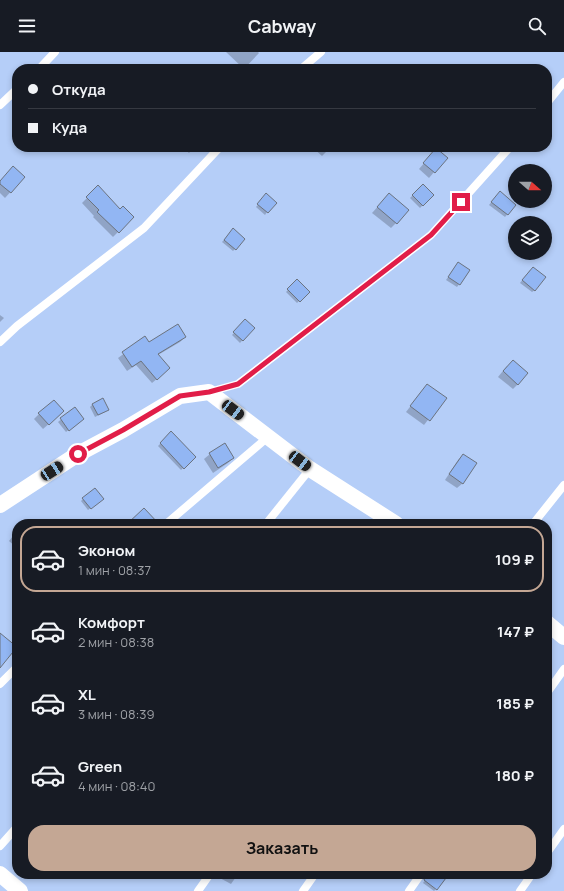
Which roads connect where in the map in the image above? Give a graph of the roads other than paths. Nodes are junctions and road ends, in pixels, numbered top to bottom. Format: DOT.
graph roads {
  1 [pos="55,52"];
  2 [pos="321,52"];
  3 [pos="44,64"];
  4 [pos="307,64"];
  5 [pos="564,82"];
  6 [pos="12,94"];
  7 [pos="552,96"];
  8 [pos="0,105"];
  9 [pos="215,152"];
  10 [pos="506,152"];
  11 [pos="0,342"];
  12 [pos="209,392"];
  13 [pos="268,437"];
  14 [pos="310,469"];
  15 [pos="564,485"];
  16 [pos="0,505"];
  17 [pos="172,519"];
  18 [pos="270,519"];
  19 [pos="388,519"];
  20 [pos="537,519"];
  21 [pos="552,628"];
  22 [pos="564,637"];
  23 [pos="564,669"];
  24 [pos="12,672"];
  25 [pos="0,684"];
  26 [pos="552,686"];
  27 [pos="564,829"];
  28 [pos="12,832"];
  29 [pos="0,846"];
  30 [pos="552,846"];
  31 [pos="0,874"];
  32 [pos="206,879"];
  33 [pos="311,879"];
  34 [pos="417,879"];
  35 [pos="528,879"];
  36 [pos="20,891"];
  37 [pos="198,891"];
  38 [pos="303,891"];
  39 [pos="409,891"];
  40 [pos="520,891"];
  1 -- 3 [label="lane"];
  2 -- 4 [label="lane"];
  5 -- 7 [label="lane"];
  6 -- 8 [label="lane"];
  9 -- 11 [label="lane"];
  10 -- 12 [label="lane"];
  12 -- 13 [label="street"];
  12 -- 16 [label="street"];
  13 -- 14 [label="street"];
  13 -- 17 [label="lane"];
  14 -- 18 [label="lane"];
  14 -- 19 [label="street"];
  15 -- 20 [label="lane"];
  21 -- 22 [label="street"];
  23 -- 26 [label="lane"];
  24 -- 25 [label="lane"];
  27 -- 30 [label="lane"];
  28 -- 29 [label="lane"];
  31 -- 36 [label="street"];
  32 -- 37 [label="lane"];
  33 -- 38 [label="lane"];
  34 -- 39 [label="lane"];
  35 -- 40 [label="lane"];
}
